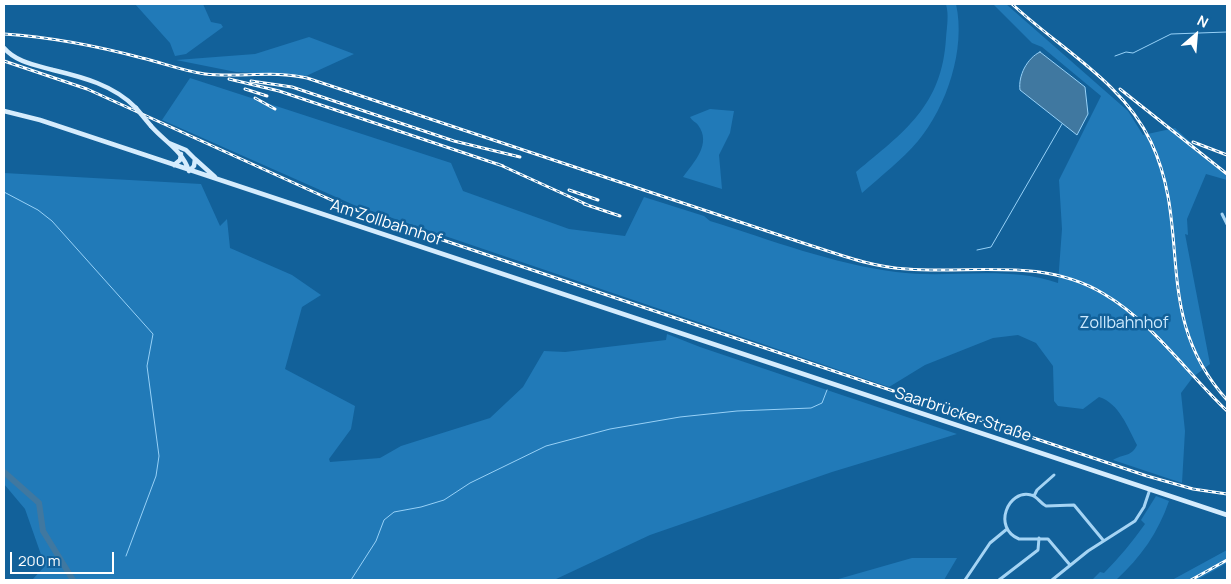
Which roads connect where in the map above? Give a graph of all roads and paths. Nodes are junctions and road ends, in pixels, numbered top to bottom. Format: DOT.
graph roads {
  1 [pos="4,48"];
  2 [pos="4,111"];
  3 [pos="161,138"];
  4 [pos="181,152"];
  5 [pos="195,159"];
  6 [pos="174,165"];
  7 [pos="189,170"];
  8 [pos="221,181"];
  9 [pos="1222,214"];
  10 [pos="1227,224"];
  11 [pos="692,338"];
  12 [pos="1054,475"];
  13 [pos="1150,489"];
  14 [pos="1034,496"];
  15 [pos="1227,515"];
  16 [pos="1007,528"];
  17 [pos="1039,538"];
  18 [pos="1104,540"];
  19 [pos="1070,565"];
  20 [pos="965,580"];
  21 [pos="999,580"];
  22 [pos="1052,580"];
  1 -- 3 [label="main road, bridge"];
  2 -- 6 [label="main road, Am Zollbahnhof"];
  3 -- 4 [label="main road"];
  3 -- 5 [label="main road"];
  4 -- 6 [label="main road"];
  4 -- 7 [label="main road"];
  5 -- 7 [label="main road"];
  5 -- 8 [label="main road"];
  6 -- 7 [label="main road, Am Zollbahnhof"];
  7 -- 8 [label="main road, Am Zollbahnhof"];
  8 -- 11 [label="main road, Am Zollbahnhof"];
  9 -- 10 [label="street"];
  11 -- 13 [label="main road, Saarbrücker Straße"];
  12 -- 14 [label="street"];
  13 -- 15 [label="main road, Saarbrücker Straße"];
  13 -- 18 [label="street"];
  14 -- 16 [label="street"];
  14 -- 18 [label="street"];
  16 -- 17 [label="street"];
  16 -- 20 [label="street"];
  17 -- 19 [label="street"];
  17 -- 21 [label="street"];
  18 -- 19 [label="street"];
  19 -- 22 [label="street"];
}
